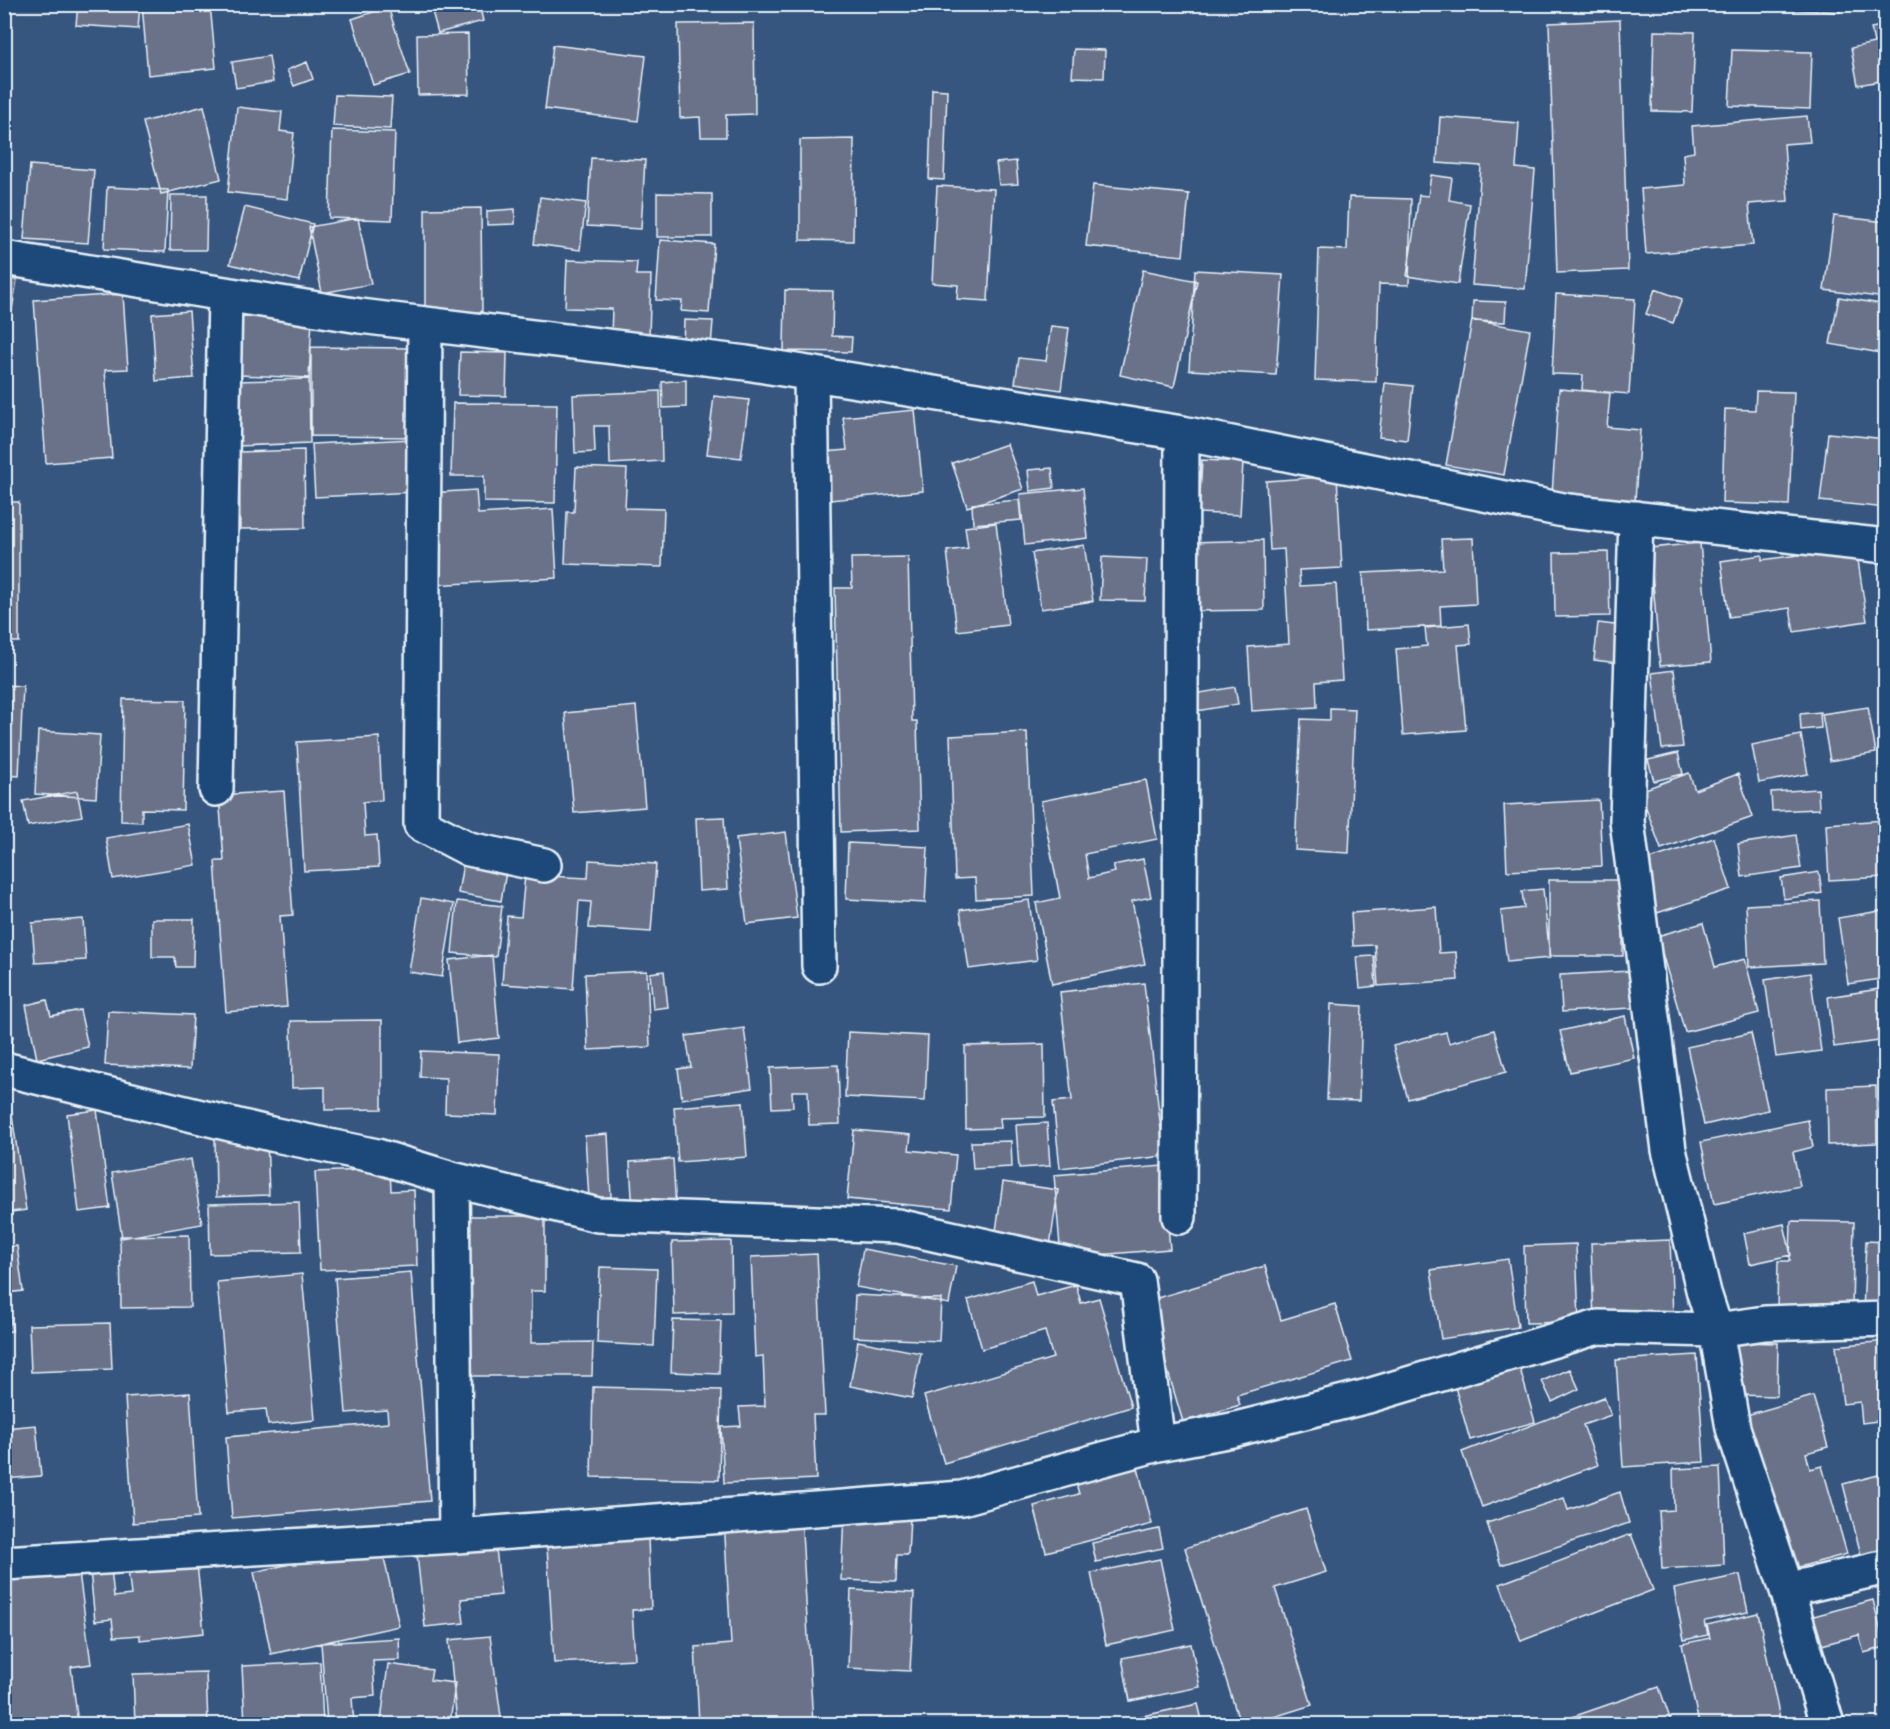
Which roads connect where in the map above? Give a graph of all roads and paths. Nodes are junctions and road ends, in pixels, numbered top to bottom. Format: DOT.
graph roads {
  1 [pos="4,258"];
  2 [pos="225,294"];
  3 [pos="425,324"];
  4 [pos="811,374"];
  5 [pos="1182,433"];
  6 [pos="1636,518"];
  7 [pos="1886,546"];
  8 [pos="216,789"];
  9 [pos="544,865"];
  10 [pos="819,966"];
  11 [pos="4,1069"];
  12 [pos="452,1179"];
  13 [pos="1179,1218"];
  14 [pos="1886,1319"];
  15 [pos="1716,1330"];
  16 [pos="1158,1444"];
  17 [pos="456,1536"];
  18 [pos="4,1563"];
  19 [pos="1886,1567"];
  20 [pos="1787,1590"];
  21 [pos="1827,1725"];
  1 -- 2 [label="street"];
  2 -- 3 [label="street"];
  2 -- 8 [label="street"];
  3 -- 4 [label="street"];
  3 -- 9 [label="street"];
  4 -- 5 [label="street"];
  4 -- 10 [label="street"];
  5 -- 6 [label="street"];
  5 -- 13 [label="street"];
  6 -- 7 [label="street"];
  6 -- 15 [label="street"];
  11 -- 12 [label="street"];
  12 -- 16 [label="street"];
  12 -- 17 [label="street"];
  14 -- 15 [label="street"];
  15 -- 16 [label="street"];
  15 -- 20 [label="street"];
  16 -- 17 [label="street"];
  17 -- 18 [label="street"];
  19 -- 20 [label="street"];
  20 -- 21 [label="street"];
}
